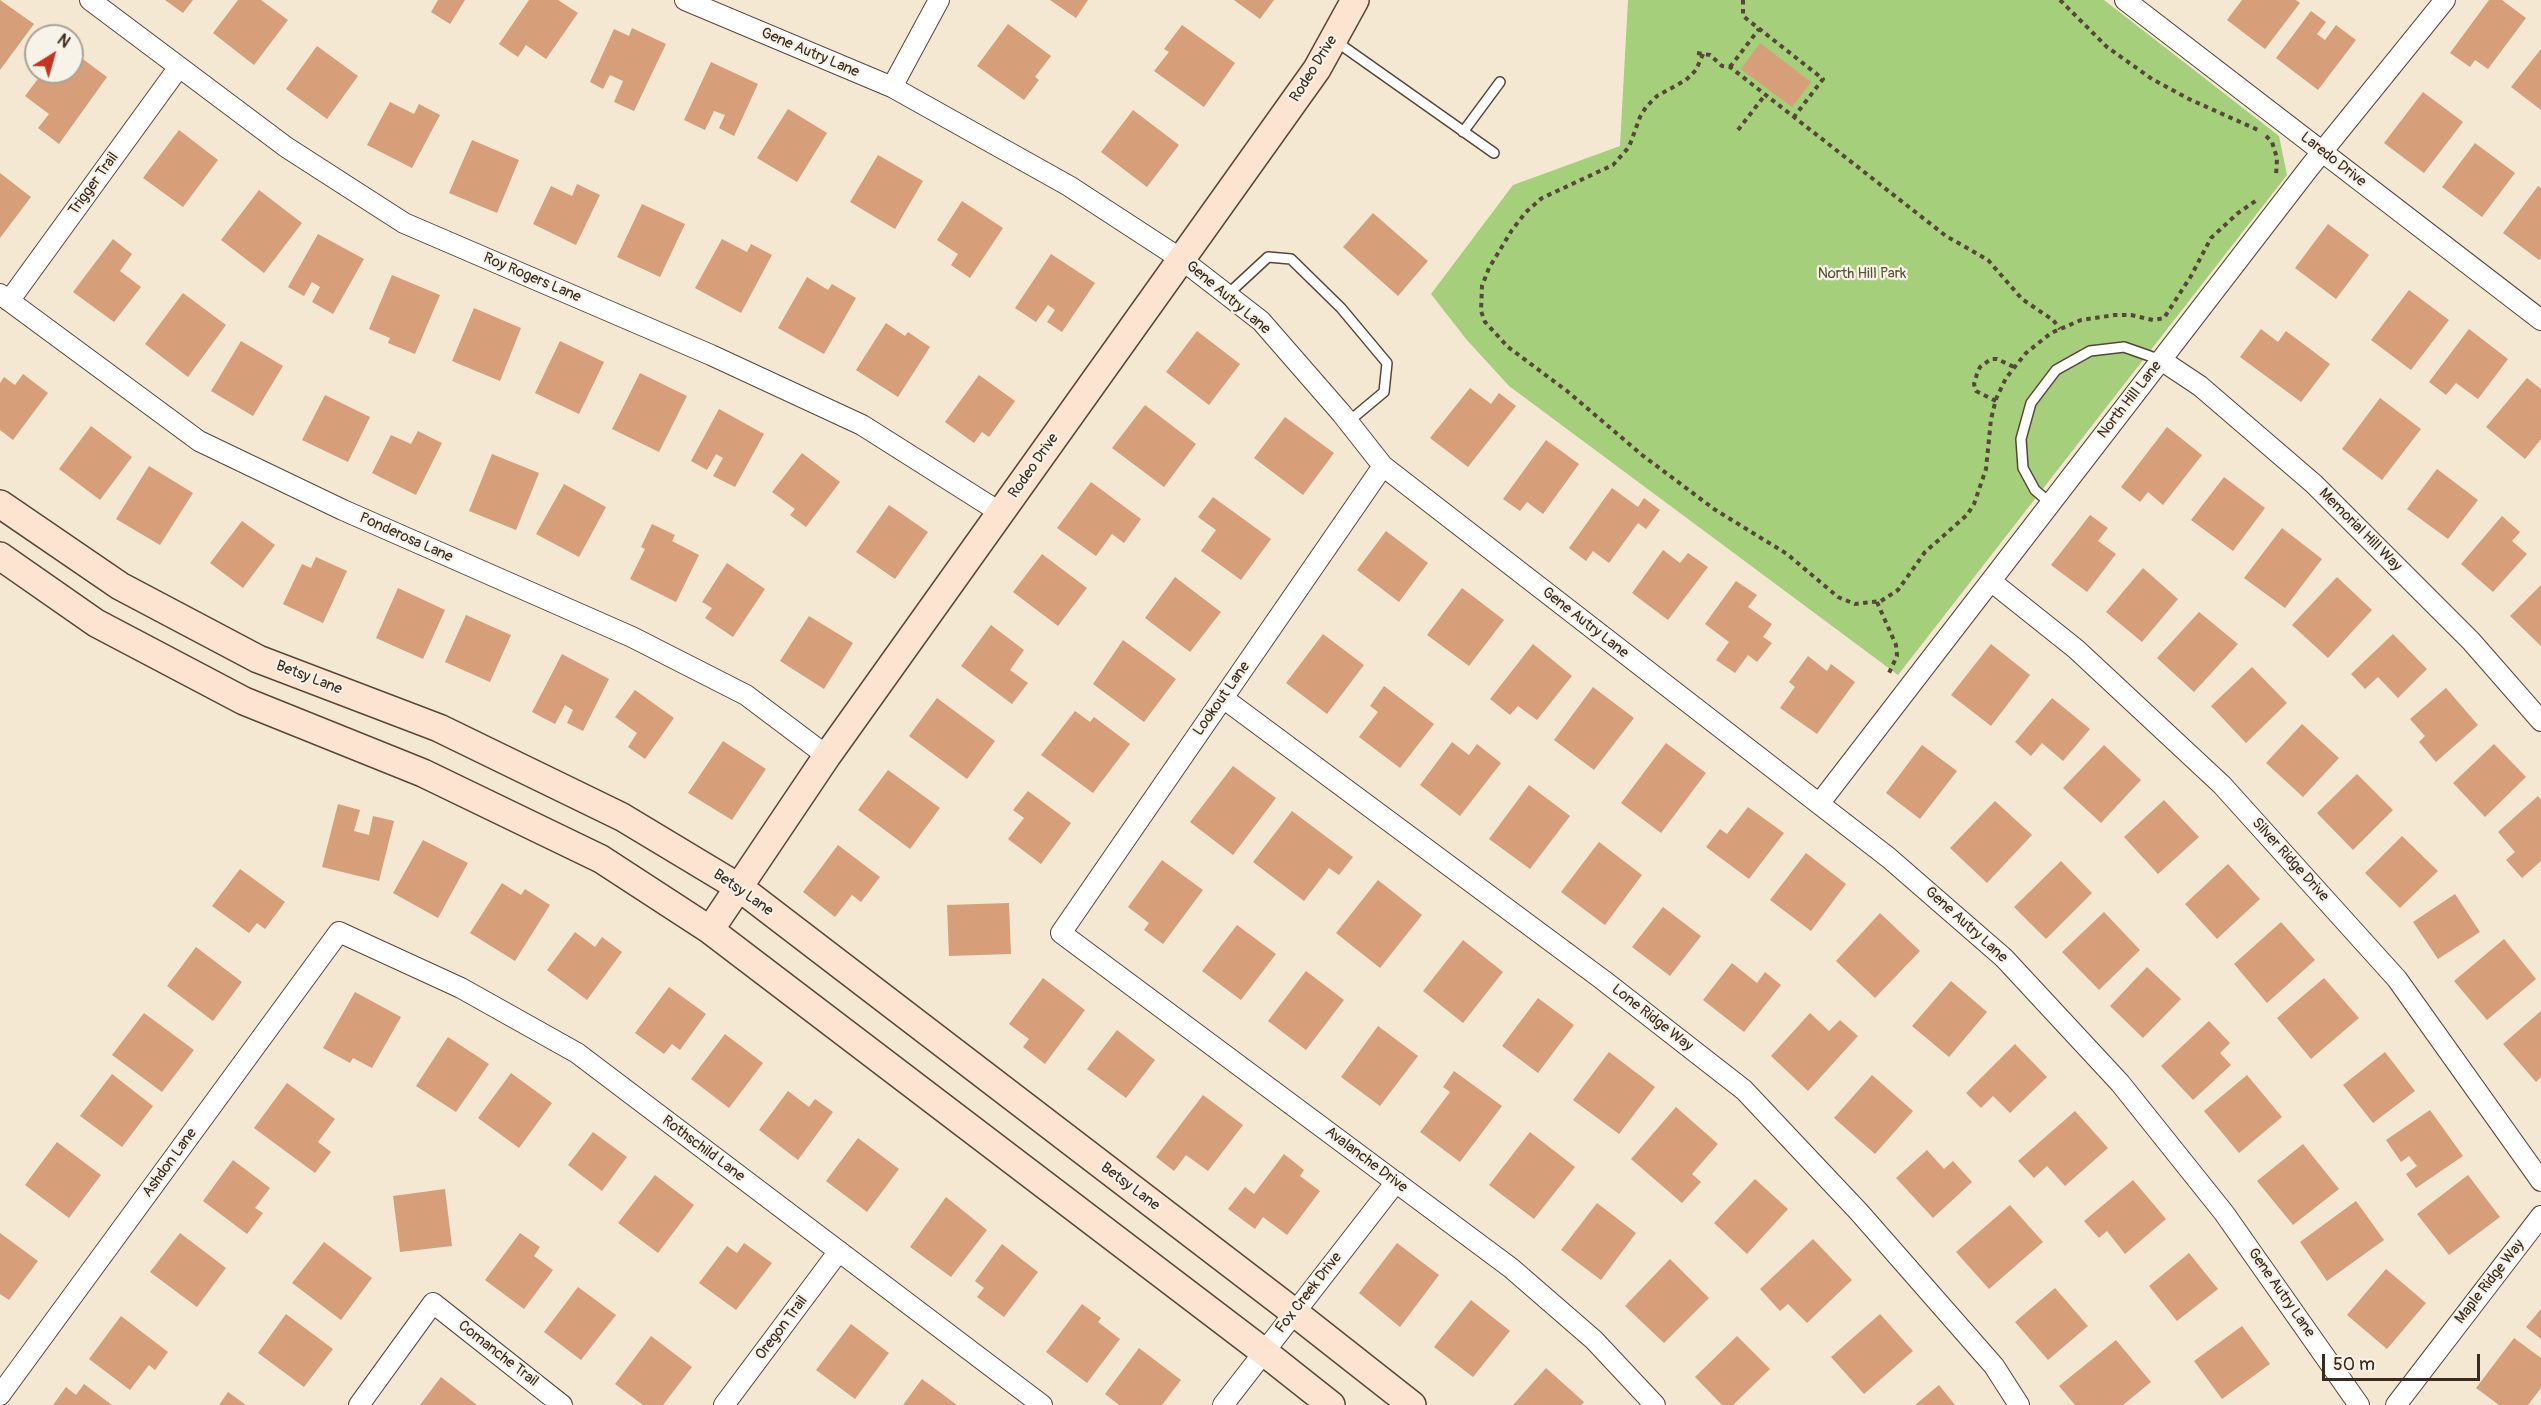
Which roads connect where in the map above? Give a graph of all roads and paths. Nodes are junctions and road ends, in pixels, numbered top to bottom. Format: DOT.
graph roads {
  1 [pos="90,0"];
  2 [pos="685,0"];
  3 [pos="939,0"];
  4 [pos="1355,0"];
  5 [pos="1743,0"];
  6 [pos="2060,0"];
  7 [pos="2125,0"];
  8 [pos="2445,0"];
  9 [pos="1759,29"];
  10 [pos="1334,39"];
  11 [pos="1697,53"];
  12 [pos="1703,54"];
  13 [pos="179,67"];
  14 [pos="1730,67"];
  15 [pos="1500,82"];
  16 [pos="892,87"];
  17 [pos="1765,95"];
  18 [pos="1794,117"];
  19 [pos="1738,130"];
  20 [pos="1463,132"];
  21 [pos="2323,152"];
  22 [pos="1494,153"];
  23 [pos="2275,181"];
  24 [pos="2263,196"];
  25 [pos="1181,260"];
  26 [pos="1227,295"];
  27 [pos="4,297"];
  28 [pos="2541,320"];
  29 [pos="2060,329"];
  30 [pos="2161,360"];
  31 [pos="2014,367"];
  32 [pos="1995,401"];
  33 [pos="1348,422"];
  34 [pos="1383,466"];
  35 [pos="2050,502"];
  36 [pos="0,504"];
  37 [pos="1001,513"];
  38 [pos="0,556"];
  39 [pos="1992,582"];
  40 [pos="1877,602"];
  41 [pos="1889,674"];
  42 [pos="1223,698"];
  43 [pos="2541,721"];
  44 [pos="827,756"];
  45 [pos="1820,804"];
  46 [pos="740,888"];
  47 [pos="711,930"];
  48 [pos="339,932"];
  49 [pos="1061,933"];
  50 [pos="2541,1181"];
  51 [pos="1396,1182"];
  52 [pos="2541,1216"];
  53 [pos="839,1251"];
  54 [pos="1295,1312"];
  55 [pos="1264,1352"];
  56 [pos="0,1395"];
  57 [pos="359,1405"];
  58 [pos="562,1405"];
  59 [pos="724,1405"];
  60 [pos="1042,1405"];
  61 [pos="1223,1405"];
  62 [pos="1331,1405"];
  63 [pos="1412,1405"];
  64 [pos="1655,1405"];
  65 [pos="2019,1405"];
  66 [pos="2359,1405"];
  67 [pos="2396,1405"];
  1 -- 13 [label="street, Roy Rogers Lane"];
  2 -- 16 [label="street, Gene Autry Lane"];
  3 -- 16 [label="street"];
  4 -- 10 [label="main road, Rodeo Drive"];
  5 -- 9 [label="path"];
  6 -- 23 [label="path"];
  7 -- 21 [label="street, Laredo Drive"];
  8 -- 21 [label="street, North Hill Lane"];
  9 -- 14 [label="path"];
  9 -- 18 [label="path"];
  10 -- 20 [label="lane"];
  10 -- 25 [label="main road, Rodeo Drive"];
  11 -- 12 [label="path"];
  12 -- 14 [label="path"];
  12 -- 40 [label="path"];
  13 -- 27 [label="street, Trigger Trail"];
  13 -- 37 [label="street, Roy Rogers Lane"];
  14 -- 17 [label="path"];
  15 -- 20 [label="lane"];
  16 -- 25 [label="street, Gene Autry Lane"];
  17 -- 18 [label="path"];
  17 -- 19 [label="path"];
  18 -- 29 [label="path"];
  20 -- 22 [label="lane"];
  21 -- 28 [label="street, Laredo Drive"];
  21 -- 30 [label="street, North Hill Lane"];
  24 -- 29 [label="path"];
  25 -- 26 [label="street, Gene Autry Lane"];
  25 -- 37 [label="main road, Rodeo Drive"];
  26 -- 33 [label="street, Gene Autry Lane"];
  26 -- 33 [label="lane"];
  27 -- 44 [label="street, Ponderosa Lane"];
  29 -- 31 [label="path"];
  30 -- 35 [label="street, North Hill Lane"];
  30 -- 35 [label="lane"];
  30 -- 43 [label="street, Memorial Hill Way"];
  31 -- 32 [label="path"];
  31 -- 32 [label="path"];
  32 -- 40 [label="path"];
  33 -- 34 [label="street, Gene Autry Lane"];
  34 -- 42 [label="street, Lookout Lane"];
  34 -- 45 [label="street, Gene Autry Lane"];
  35 -- 39 [label="street, North Hill Lane"];
  36 -- 46 [label="main road, Betsy Lane"];
  37 -- 44 [label="main road, Rodeo Drive"];
  38 -- 47 [label="main road"];
  39 -- 45 [label="street, North Hill Lane"];
  39 -- 50 [label="street, Silver Ridge Drive"];
  40 -- 41 [label="path"];
  42 -- 49 [label="street, Lookout Lane"];
  42 -- 65 [label="street, Lone Ridge Way"];
  44 -- 46 [label="main road, Rodeo Drive"];
  45 -- 66 [label="street, Gene Autry Lane"];
  46 -- 47 [label="main road, Rodeo Drive"];
  46 -- 54 [label="main road, Betsy Lane"];
  47 -- 55 [label="main road"];
  48 -- 53 [label="street, Rothschild Lane"];
  48 -- 56 [label="street, Ashdon Lane"];
  49 -- 51 [label="street, Avalanche Drive"];
  51 -- 54 [label="street, Fox Creek Drive"];
  51 -- 64 [label="street, Avalanche Drive"];
  52 -- 67 [label="street, Maple Ridge Way"];
  53 -- 59 [label="street, Oregon Trail"];
  53 -- 60 [label="street, Rothschild Lane"];
  54 -- 55 [label="street, Fox Creek Drive"];
  54 -- 63 [label="main road, Betsy Lane"];
  55 -- 61 [label="street, Fox Creek Drive"];
  55 -- 62 [label="main road"];
  57 -- 58 [label="street, Comanche Trail"];
}
